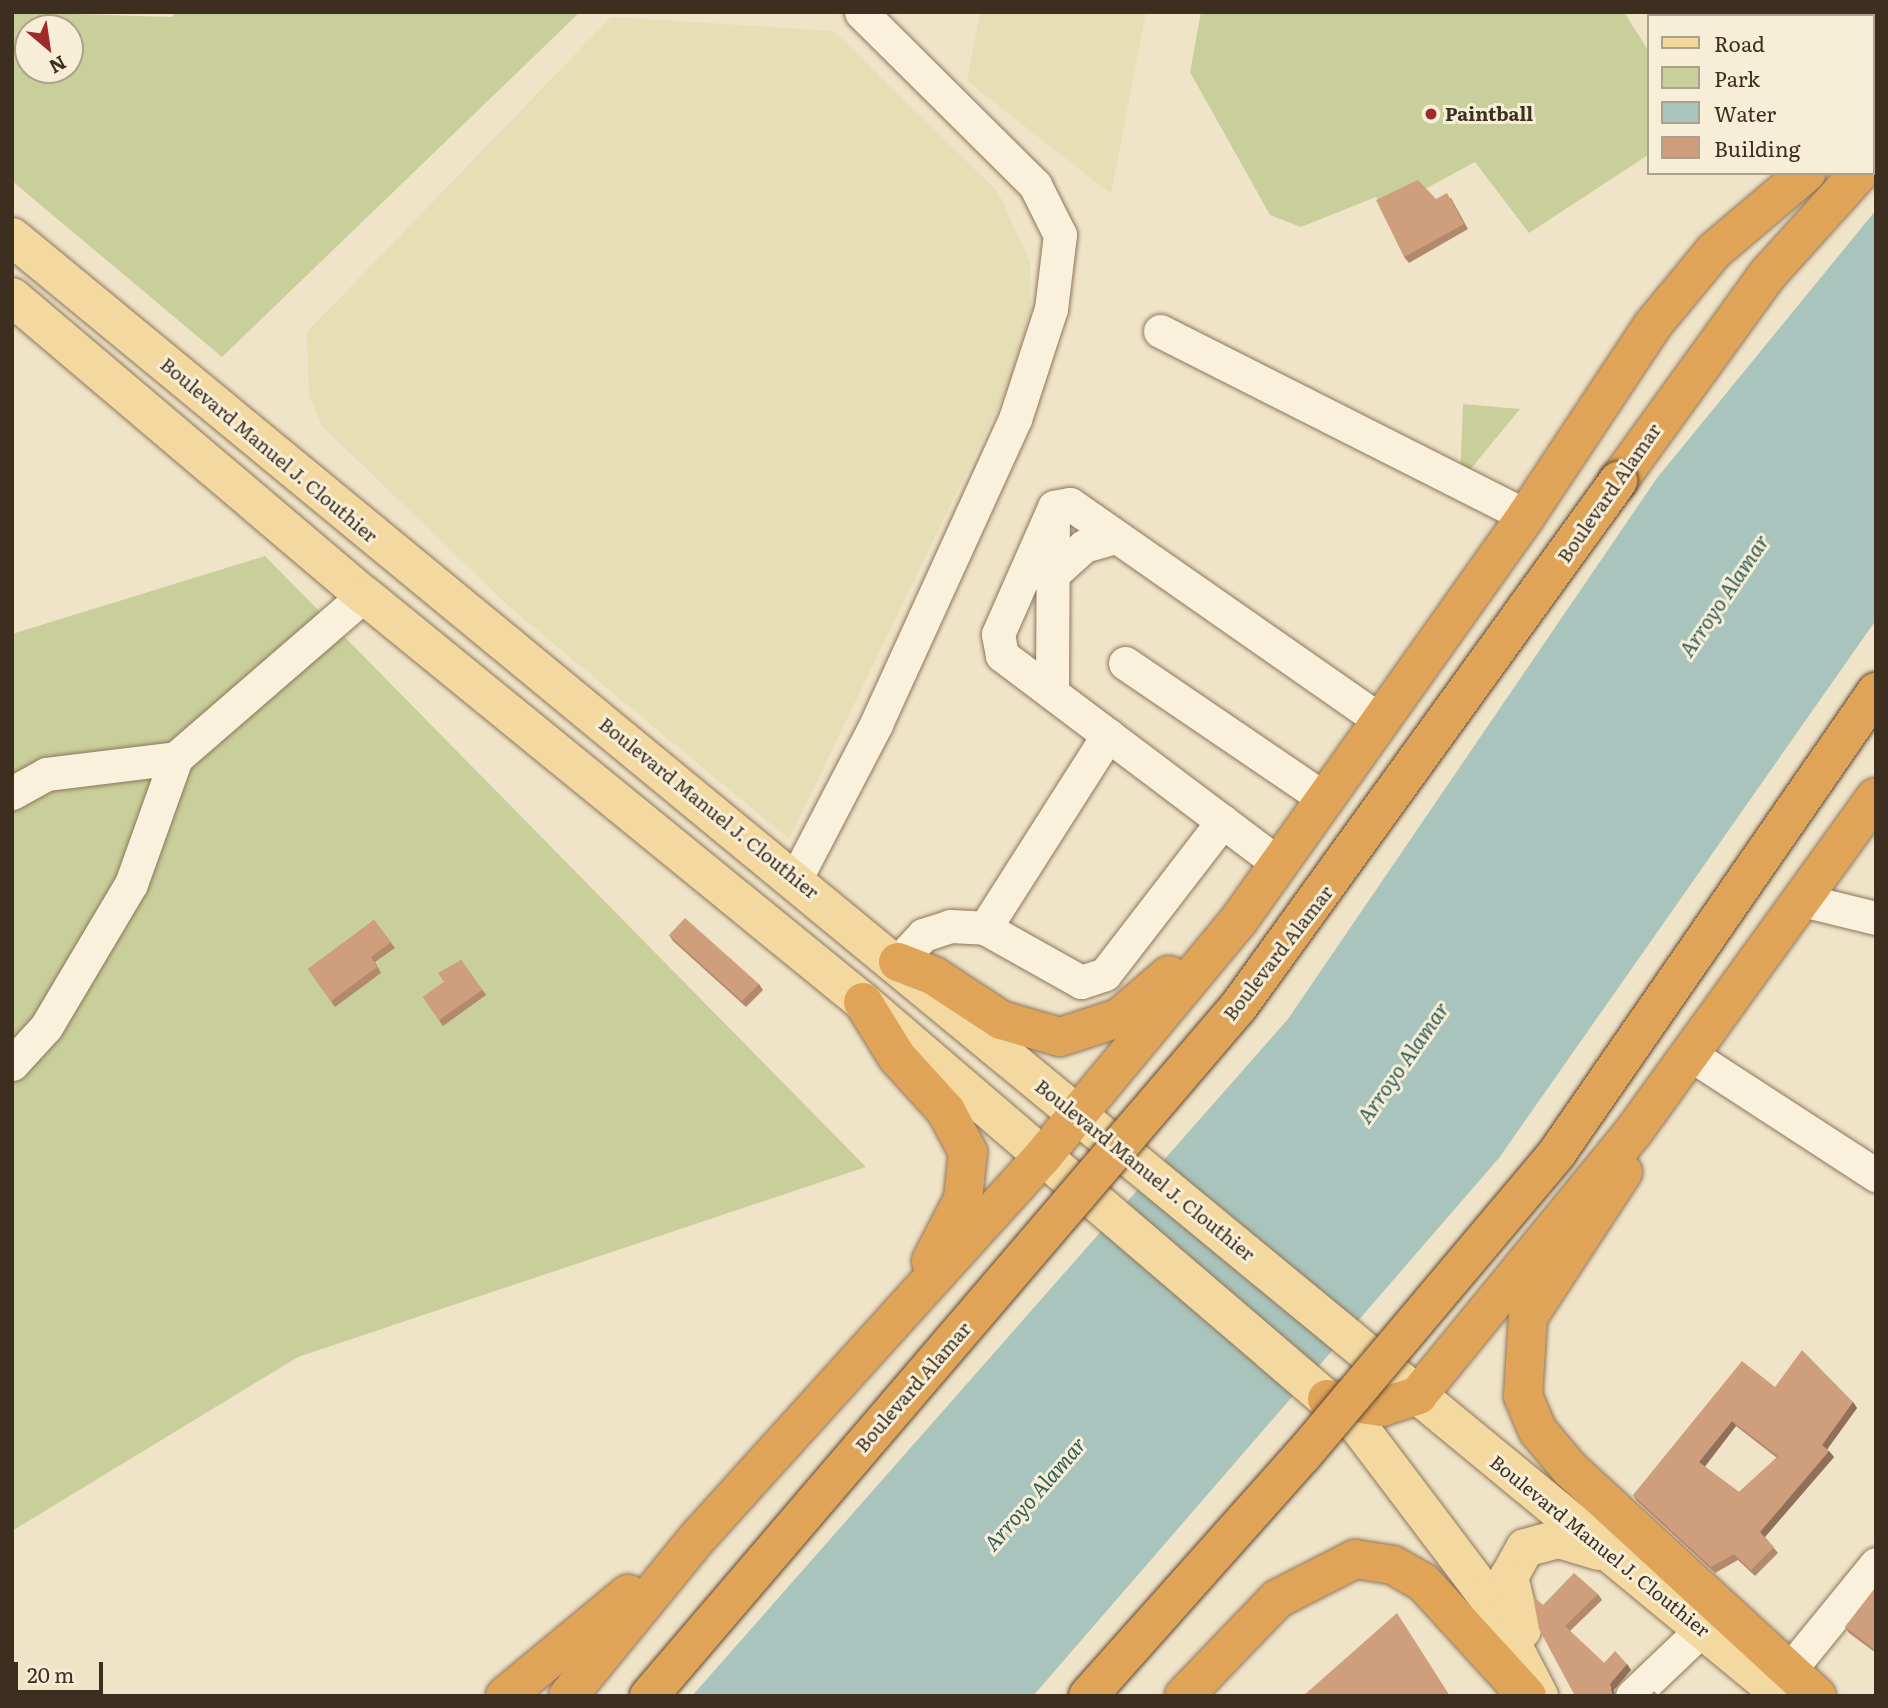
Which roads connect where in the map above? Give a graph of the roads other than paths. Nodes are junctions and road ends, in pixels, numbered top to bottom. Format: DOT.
graph roads {
  1 [pos="861,12"];
  2 [pos="1772,175"];
  3 [pos="1804,175"];
  4 [pos="1857,175"];
  5 [pos="1745,222"];
  6 [pos="12,237"];
  7 [pos="12,297"];
  8 [pos="1160,331"];
  9 [pos="1054,507"];
  10 [pos="1526,516"];
  11 [pos="1116,537"];
  12 [pos="1053,574"];
  13 [pos="364,595"];
  14 [pos="1125,663"];
  15 [pos="1052,692"];
  16 [pos="1876,692"];
  17 [pos="1381,721"];
  18 [pos="1108,735"];
  19 [pos="176,758"];
  20 [pos="12,793"];
  21 [pos="1876,797"];
  22 [pos="1325,800"];
  23 [pos="1223,821"];
  24 [pos="1279,864"];
  25 [pos="796,878"];
  26 [pos="1806,901"];
  27 [pos="1876,918"];
  28 [pos="1239,920"];
  29 [pos="985,928"];
  30 [pos="898,962"];
  31 [pos="863,1002"];
  32 [pos="1691,1055"];
  33 [pos="12,1065"];
  34 [pos="1077,1117"];
  35 [pos="1634,1131"];
  36 [pos="1044,1156"];
  37 [pos="1876,1175"];
  38 [pos="926,1288"];
  39 [pos="1410,1389"];
  40 [pos="1321,1394"];
  41 [pos="700,1535"];
  42 [pos="1611,1555"];
  43 [pos="1876,1564"];
  44 [pos="1702,1629"];
  45 [pos="1782,1687"];
  46 [pos="1533,1689"];
  47 [pos="505,1696"];
  48 [pos="568,1696"];
  49 [pos="649,1696"];
  50 [pos="1088,1696"];
  51 [pos="1184,1696"];
  52 [pos="1632,1696"];
  53 [pos="1817,1696"];
  1 -- 25 [label="street"];
  2 -- 5 [label="street"];
  3 -- 5 [label="highway"];
  4 -- 49 [label="highway, Boulevard Alamar, bridge"];
  5 -- 10 [label="highway"];
  6 -- 25 [label="main road, Boulevard Manuel J. Clouthier"];
  7 -- 13 [label="main road"];
  8 -- 10 [label="street"];
  9 -- 11 [label="street"];
  9 -- 12 [label="street"];
  9 -- 15 [label="street"];
  10 -- 17 [label="highway"];
  11 -- 12 [label="street"];
  11 -- 17 [label="street"];
  12 -- 15 [label="street"];
  13 -- 19 [label="street"];
  13 -- 31 [label="main road"];
  14 -- 22 [label="street"];
  15 -- 18 [label="street"];
  16 -- 50 [label="highway, bridge"];
  17 -- 22 [label="highway"];
  18 -- 23 [label="street"];
  18 -- 29 [label="street"];
  19 -- 20 [label="street"];
  19 -- 33 [label="street"];
  21 -- 26 [label="highway"];
  22 -- 24 [label="highway"];
  23 -- 24 [label="street"];
  23 -- 29 [label="street"];
  24 -- 28 [label="highway"];
  25 -- 30 [label="main road, Boulevard Manuel J. Clouthier"];
  26 -- 27 [label="street"];
  26 -- 32 [label="highway"];
  28 -- 30 [label="highway"];
  28 -- 34 [label="highway"];
  29 -- 30 [label="street"];
  30 -- 34 [label="main road, Boulevard Manuel J. Clouthier"];
  31 -- 36 [label="main road"];
  31 -- 38 [label="highway"];
  32 -- 35 [label="highway"];
  32 -- 37 [label="street"];
  34 -- 36 [label="highway"];
  34 -- 39 [label="main road, Boulevard Manuel J. Clouthier"];
  35 -- 39 [label="highway"];
  35 -- 45 [label="highway"];
  36 -- 38 [label="highway"];
  36 -- 40 [label="main road"];
  38 -- 41 [label="highway"];
  39 -- 40 [label="highway"];
  39 -- 42 [label="main road, Boulevard Manuel J. Clouthier"];
  40 -- 46 [label="main road"];
  41 -- 47 [label="highway"];
  41 -- 48 [label="highway"];
  42 -- 44 [label="main road, Boulevard Manuel J. Clouthier"];
  42 -- 46 [label="main road"];
  43 -- 45 [label="street"];
  44 -- 45 [label="main road, Boulevard Manuel J. Clouthier"];
  44 -- 52 [label="street"];
  45 -- 53 [label="highway"];
  46 -- 51 [label="highway"];
}
